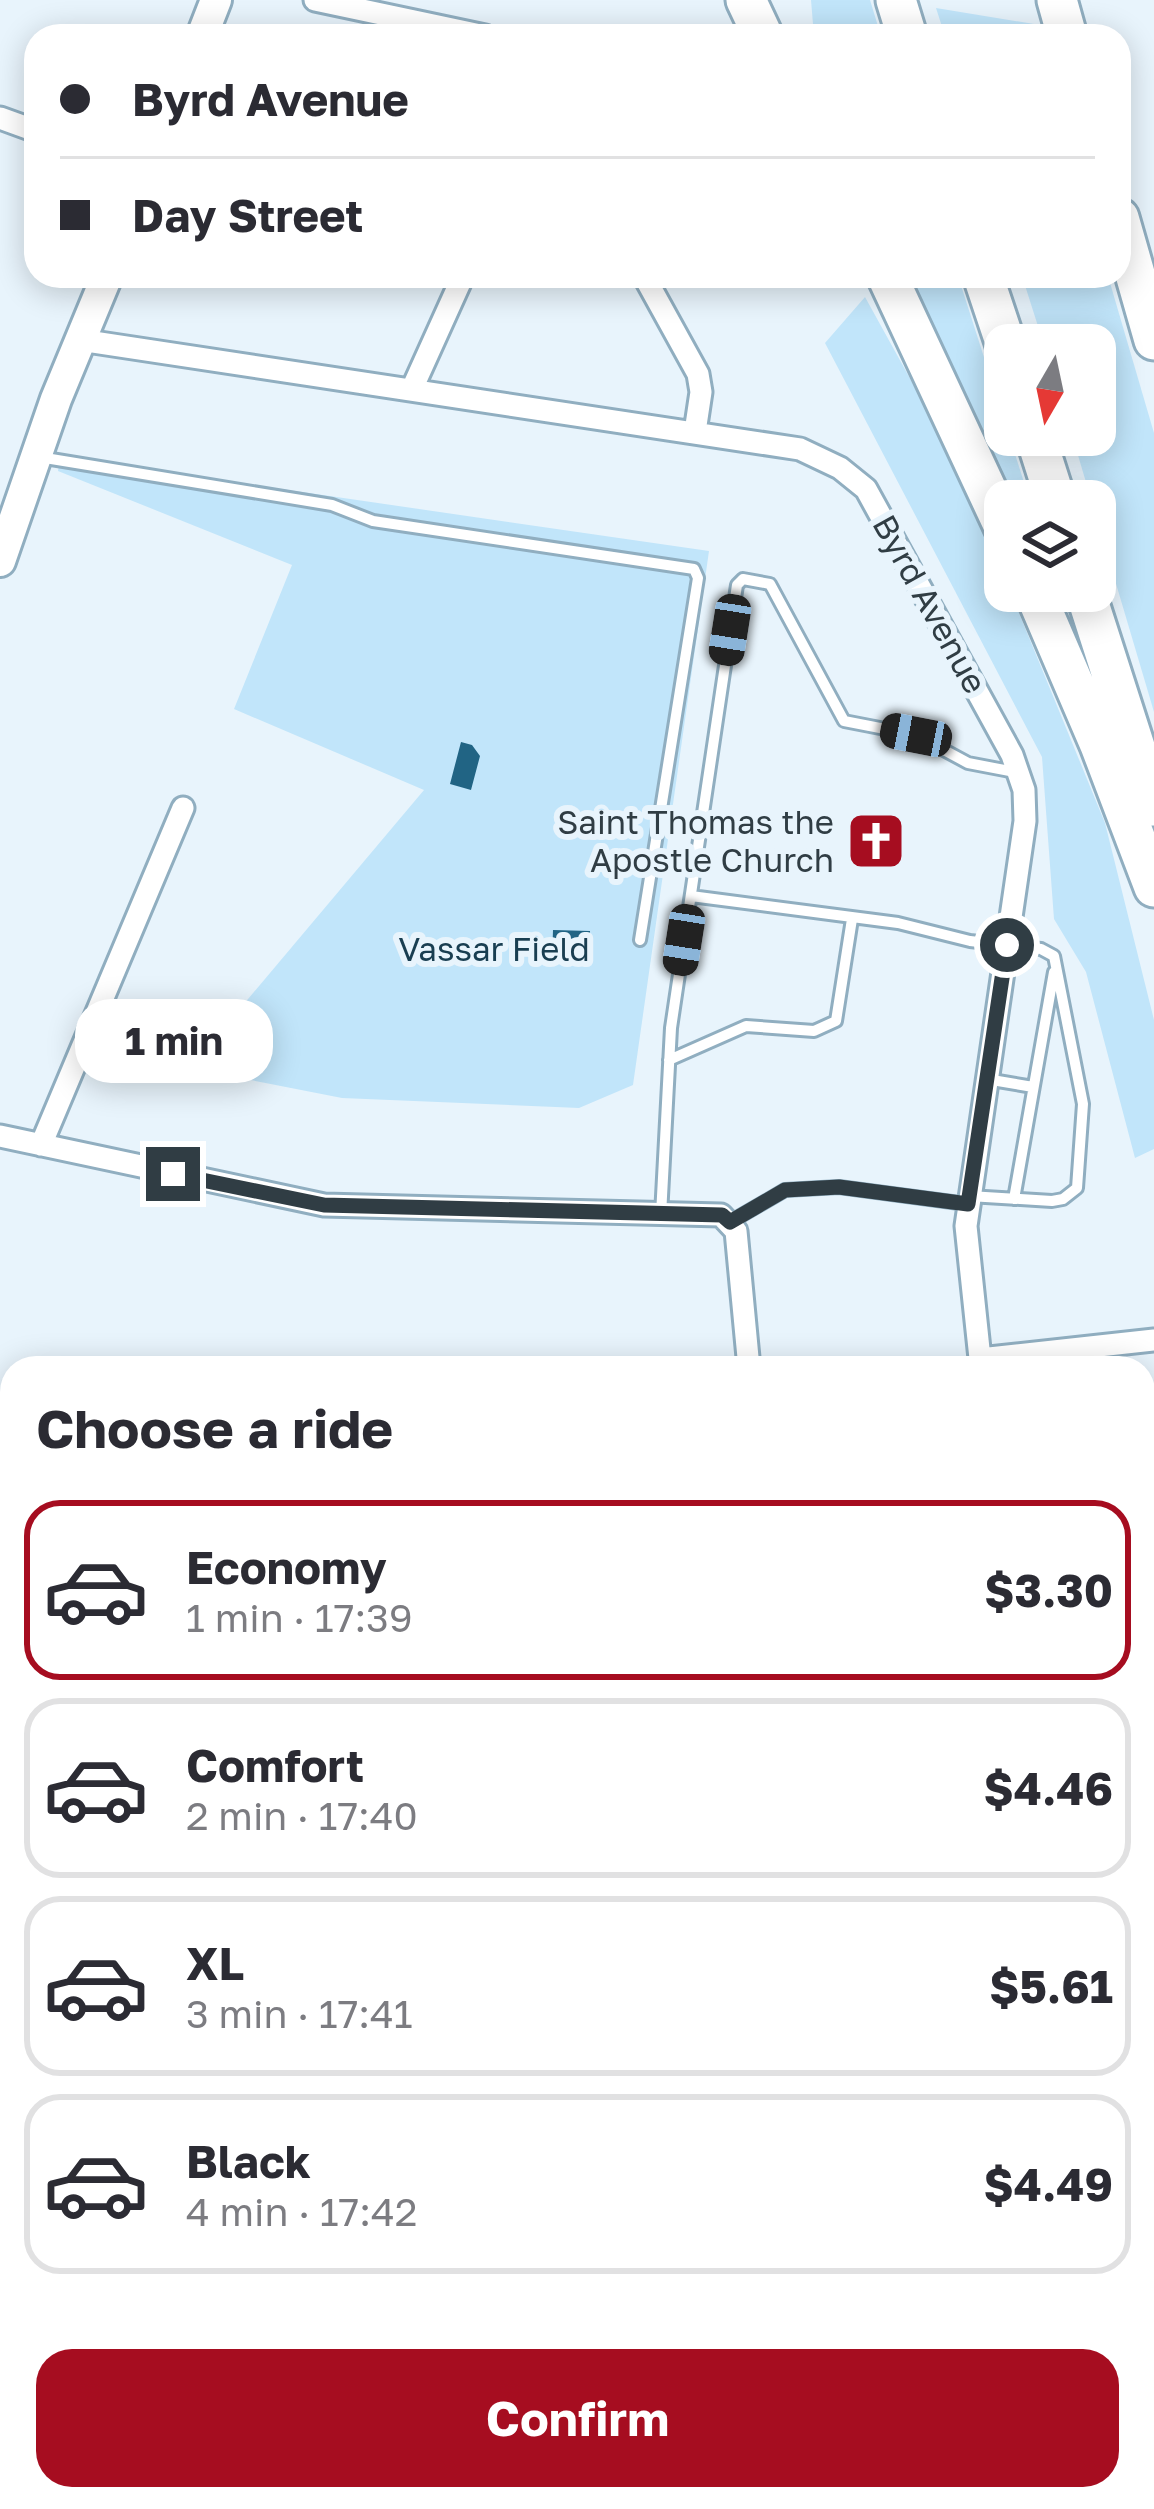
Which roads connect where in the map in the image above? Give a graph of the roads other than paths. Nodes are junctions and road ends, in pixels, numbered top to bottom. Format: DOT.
graph roads {
  1 [pos="315,0"];
  2 [pos="428,24"];
  3 [pos="1131,260"];
  4 [pos="102,288"];
  5 [pos="458,288"];
  6 [pos="651,288"];
  7 [pos="893,288"];
  8 [pos="987,288"];
  9 [pos="999,324"];
  10 [pos="80,340"];
  11 [pos="1154,340"];
  12 [pos="412,389"];
  13 [pos="695,432"];
  14 [pos="36,456"];
  15 [pos="984,484"];
  16 [pos="2,548"];
  17 [pos="1043,612"];
  18 [pos="1092,612"];
  19 [pos="1018,772"];
  20 [pos="1154,806"];
  21 [pos="183,808"];
  22 [pos="1154,887"];
  23 [pos="691,896"];
  24 [pos="852,919"];
  25 [pos="640,940"];
  26 [pos="1007,945"];
  27 [pos="1055,963"];
  28 [pos="668,1060"];
  29 [pos="986,1079"];
  30 [pos="1034,1087"];
  31 [pos="0,1136"];
  32 [pos="41,1145"];
  33 [pos="1014,1199"];
  34 [pos="968,1200"];
  35 [pos="661,1215"];
  36 [pos="730,1222"];
  37 [pos="1154,1340"];
  38 [pos="748,1356"];
  39 [pos="980,1356"];
  40 [pos="1039,1356"];
  1 -- 2 [label="street"];
  3 -- 11 [label="highway"];
  4 -- 10 [label="main road"];
  5 -- 12 [label="street"];
  6 -- 13 [label="street"];
  7 -- 15 [label="highway"];
  8 -- 9 [label="highway"];
  10 -- 12 [label="street, Byrd Avenue"];
  10 -- 14 [label="main road"];
  12 -- 13 [label="street, Byrd Avenue"];
  13 -- 19 [label="street, Byrd Avenue"];
  14 -- 16 [label="main road"];
  14 -- 25 [label="lane"];
  17 -- 22 [label="highway"];
  18 -- 20 [label="highway"];
  19 -- 23 [label="lane"];
  19 -- 26 [label="street, Byrd Avenue"];
  21 -- 32 [label="street"];
  23 -- 24 [label="lane"];
  23 -- 28 [label="lane"];
  24 -- 26 [label="lane"];
  24 -- 28 [label="lane"];
  26 -- 27 [label="lane"];
  26 -- 29 [label="street, Byrd Avenue"];
  27 -- 30 [label="lane"];
  27 -- 33 [label="lane"];
  28 -- 35 [label="lane"];
  29 -- 30 [label="lane"];
  29 -- 34 [label="street, Byrd Avenue"];
  30 -- 33 [label="lane"];
  31 -- 32 [label="street"];
  32 -- 35 [label="street"];
  33 -- 34 [label="lane"];
  34 -- 36 [label="lane"];
  34 -- 39 [label="street, Byrd Avenue"];
  35 -- 36 [label="street"];
  36 -- 38 [label="street"];
  37 -- 40 [label="street"];
}
